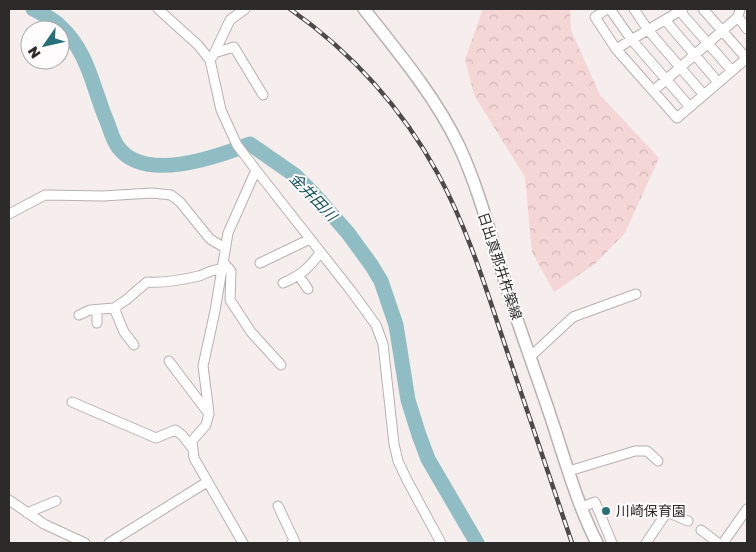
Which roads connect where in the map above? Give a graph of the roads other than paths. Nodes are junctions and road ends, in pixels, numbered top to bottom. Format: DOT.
graph roads {
  1 [pos="158,9"];
  2 [pos="245,9"];
  3 [pos="364,9"];
  4 [pos="609,9"];
  5 [pos="634,9"];
  6 [pos="680,9"];
  7 [pos="703,9"];
  8 [pos="739,13"];
  9 [pos="665,20"];
  10 [pos="747,29"];
  11 [pos="648,30"];
  12 [pos="722,30"];
  13 [pos="631,39"];
  14 [pos="708,43"];
  15 [pos="616,49"];
  16 [pos="694,55"];
  17 [pos="212,57"];
  18 [pos="747,58"];
  19 [pos="680,67"];
  20 [pos="732,71"];
  21 [pos="666,79"];
  22 [pos="718,82"];
  23 [pos="653,91"];
  24 [pos="263,95"];
  25 [pos="704,95"];
  26 [pos="690,107"];
  27 [pos="253,167"];
  28 [pos="9,214"];
  29 [pos="310,239"];
  30 [pos="225,248"];
  31 [pos="320,253"];
  32 [pos="260,263"];
  33 [pos="223,266"];
  34 [pos="299,276"];
  35 [pos="282,283"];
  36 [pos="308,289"];
  37 [pos="636,294"];
  38 [pos="114,308"];
  39 [pos="97,310"];
  40 [pos="79,315"];
  41 [pos="97,324"];
  42 [pos="134,345"];
  43 [pos="530,357"];
  44 [pos="169,361"];
  45 [pos="281,365"];
  46 [pos="72,402"];
  47 [pos="209,414"];
  48 [pos="193,448"];
  49 [pos="658,461"];
  50 [pos="569,471"];
  51 [pos="207,482"];
  52 [pos="9,500"];
  53 [pos="56,501"];
  54 [pos="278,506"];
  55 [pos="582,507"];
  56 [pos="747,509"];
  57 [pos="27,513"];
  58 [pos="688,521"];
  59 [pos="701,530"];
  60 [pos="85,543"];
  61 [pos="109,543"];
  62 [pos="243,543"];
  63 [pos="292,543"];
  64 [pos="441,543"];
  65 [pos="597,543"];
  66 [pos="612,543"];
  67 [pos="646,543"];
  68 [pos="718,543"];
  69 [pos="723,543"];
  1 -- 17 [label="street"];
  2 -- 17 [label="street"];
  3 -- 43 [label="main road, 日出真那井杵築線"];
  4 -- 13 [label="street"];
  4 -- 15 [label="street"];
  5 -- 11 [label="street"];
  6 -- 9 [label="street"];
  6 -- 14 [label="street"];
  7 -- 12 [label="street"];
  8 -- 10 [label="street"];
  8 -- 12 [label="street"];
  9 -- 11 [label="street"];
  9 -- 16 [label="street"];
  11 -- 13 [label="street"];
  11 -- 19 [label="street"];
  12 -- 14 [label="street"];
  12 -- 18 [label="street"];
  13 -- 15 [label="street"];
  13 -- 21 [label="street"];
  14 -- 16 [label="street"];
  14 -- 20 [label="street"];
  15 -- 23 [label="street"];
  16 -- 19 [label="street"];
  16 -- 22 [label="street"];
  17 -- 24 [label="street"];
  17 -- 27 [label="street"];
  18 -- 20 [label="street"];
  19 -- 21 [label="street"];
  19 -- 25 [label="street"];
  20 -- 22 [label="street"];
  21 -- 23 [label="street"];
  21 -- 26 [label="street"];
  22 -- 25 [label="street"];
  23 -- 26 [label="street"];
  25 -- 26 [label="street"];
  27 -- 29 [label="street"];
  27 -- 30 [label="street"];
  28 -- 30 [label="street"];
  29 -- 31 [label="street"];
  29 -- 32 [label="street"];
  30 -- 33 [label="street"];
  31 -- 34 [label="street"];
  31 -- 64 [label="street"];
  33 -- 38 [label="street"];
  33 -- 45 [label="street"];
  33 -- 47 [label="street"];
  34 -- 35 [label="street"];
  34 -- 36 [label="street"];
  37 -- 43 [label="street"];
  38 -- 39 [label="street"];
  38 -- 42 [label="street"];
  39 -- 40 [label="street"];
  39 -- 41 [label="street"];
  43 -- 50 [label="main road, 日出真那井杵築線"];
  44 -- 47 [label="street"];
  46 -- 48 [label="street"];
  47 -- 48 [label="street"];
  48 -- 51 [label="street"];
  49 -- 50 [label="street"];
  50 -- 55 [label="main road, 日出真那井杵築線"];
  51 -- 61 [label="street"];
  51 -- 62 [label="street"];
  52 -- 57 [label="street"];
  53 -- 57 [label="street"];
  54 -- 63 [label="street"];
  55 -- 65 [label="main road, 日出真那井杵築線"];
  55 -- 66 [label="street"];
  56 -- 69 [label="street"];
  57 -- 60 [label="street"];
  58 -- 67 [label="street"];
  59 -- 68 [label="street"];
}
